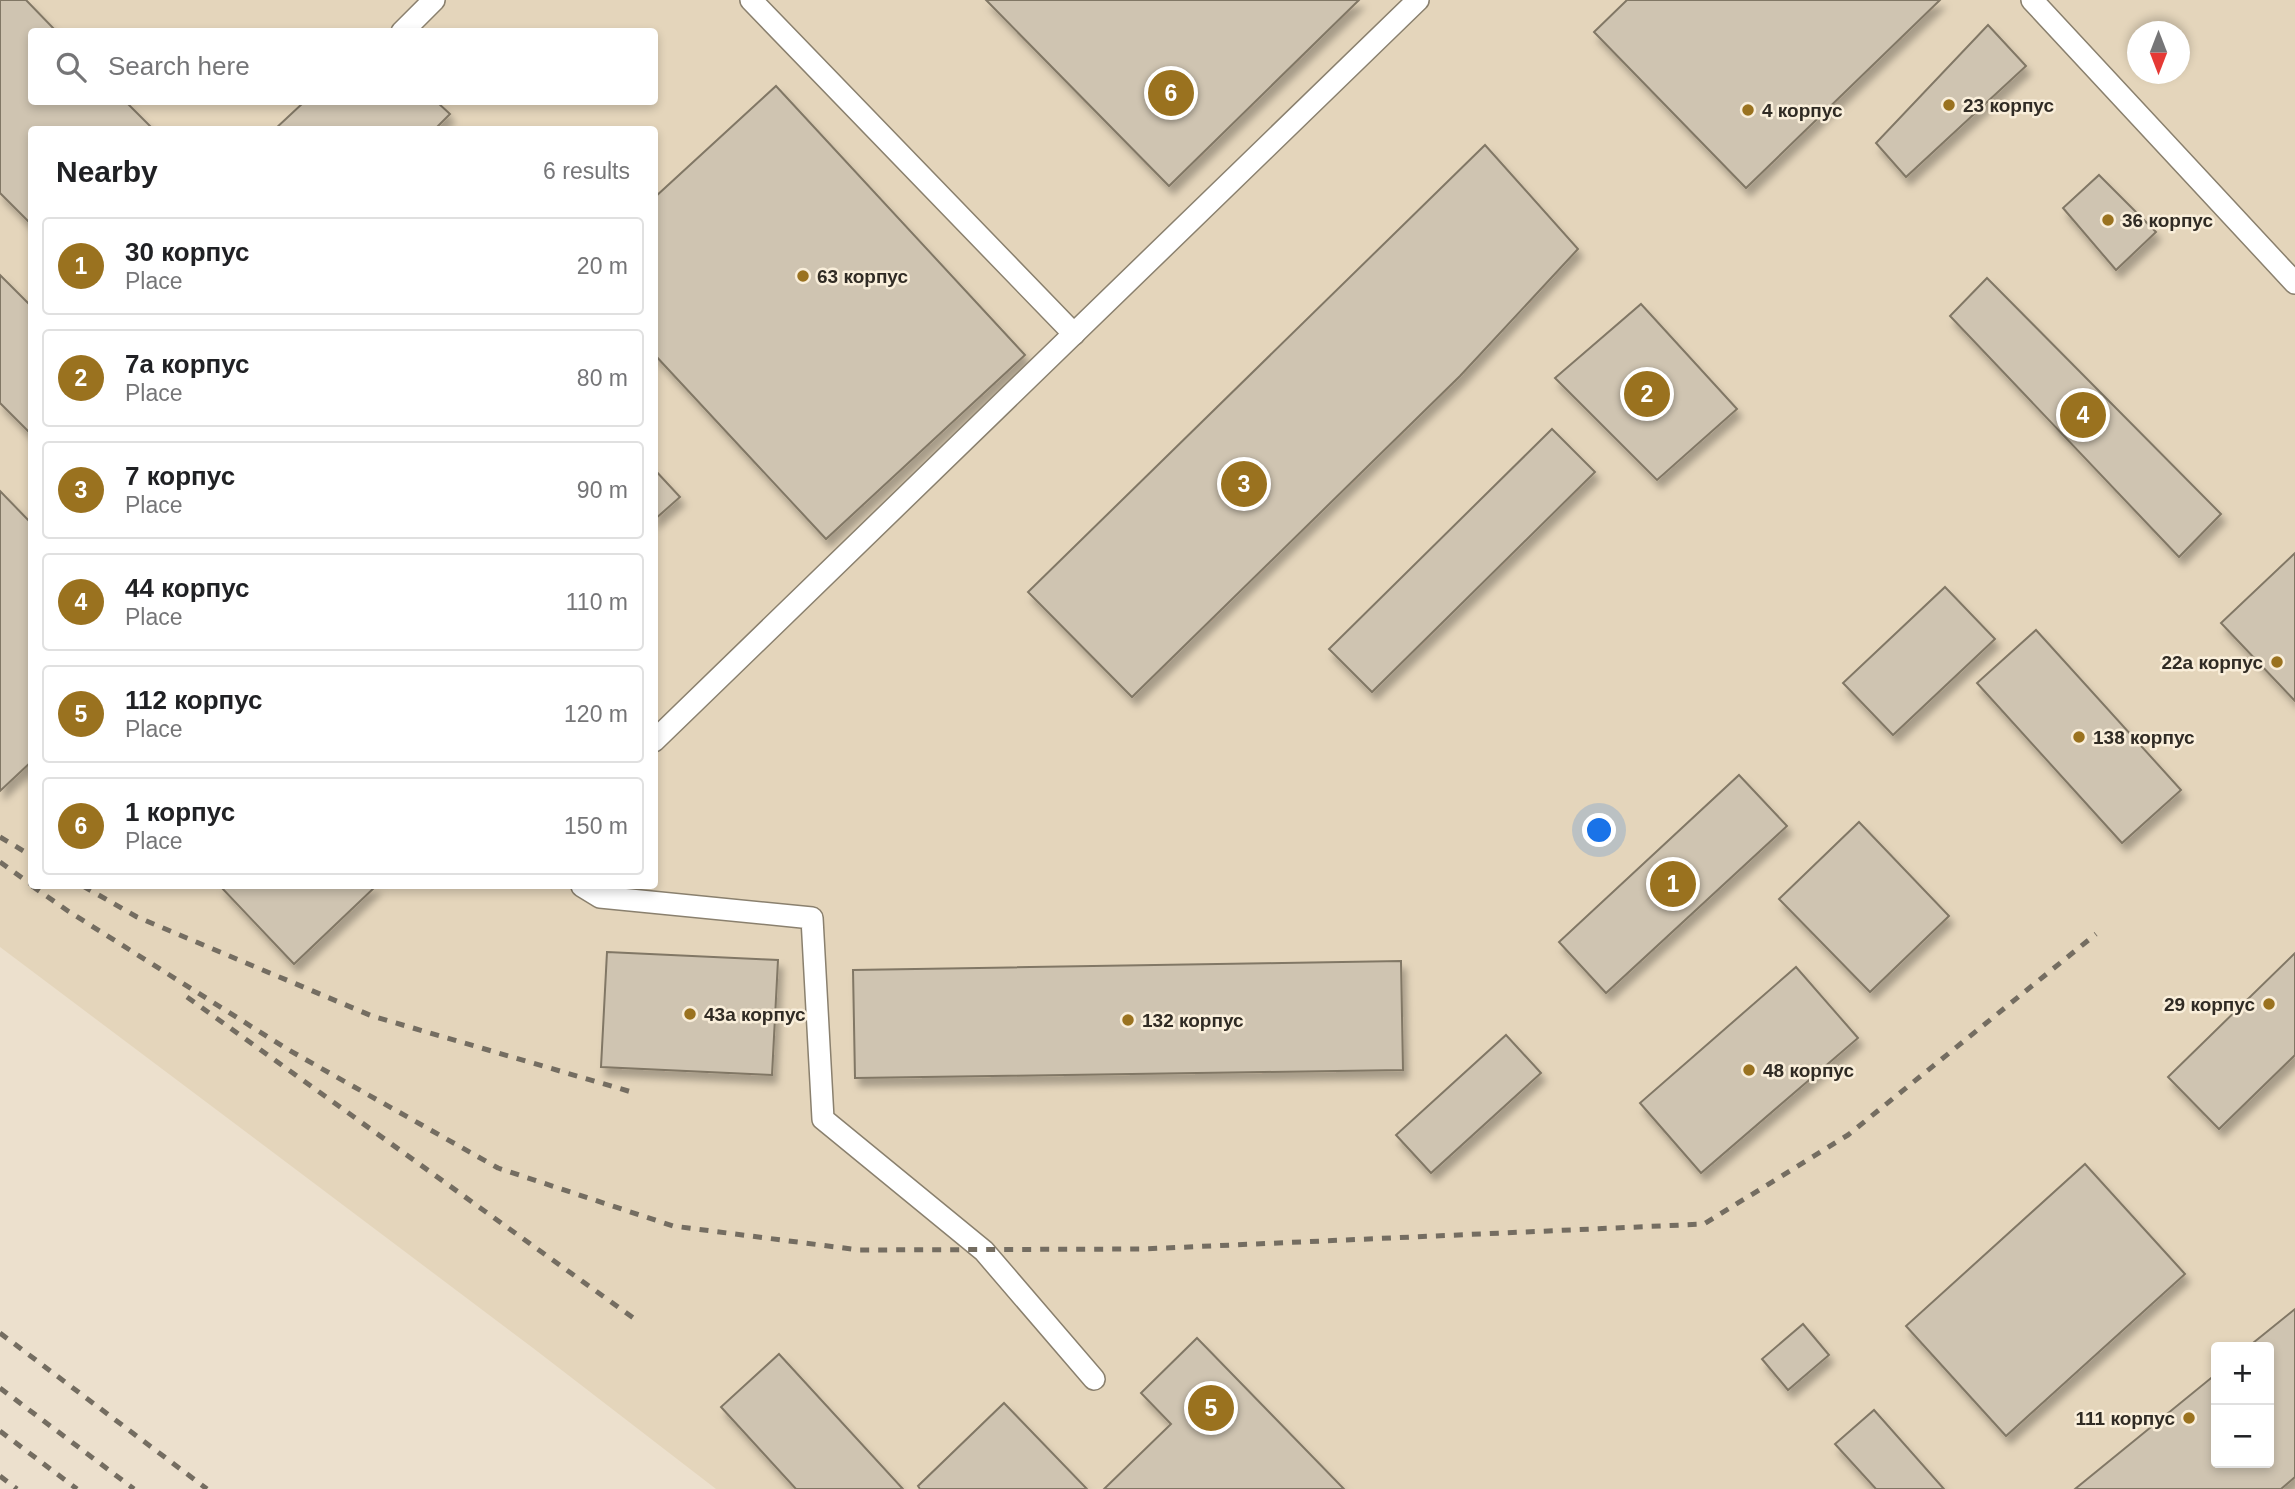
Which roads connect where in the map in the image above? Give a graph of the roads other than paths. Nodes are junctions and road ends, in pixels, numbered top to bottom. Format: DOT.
graph roads {
  1 [pos="434,0"];
  2 [pos="751,0"];
  3 [pos="1418,0"];
  4 [pos="2032,0"];
  5 [pos="406,28"];
  6 [pos="2295,283"];
  7 [pos="1074,334"];
  8 [pos="658,737"];
  9 [pos="587,889"];
  10 [pos="1094,1379"];
  1 -- 5 [label="lane"];
  2 -- 7 [label="lane"];
  3 -- 7 [label="lane"];
  4 -- 6 [label="lane"];
  7 -- 8 [label="lane"];
  9 -- 10 [label="lane"];
}
